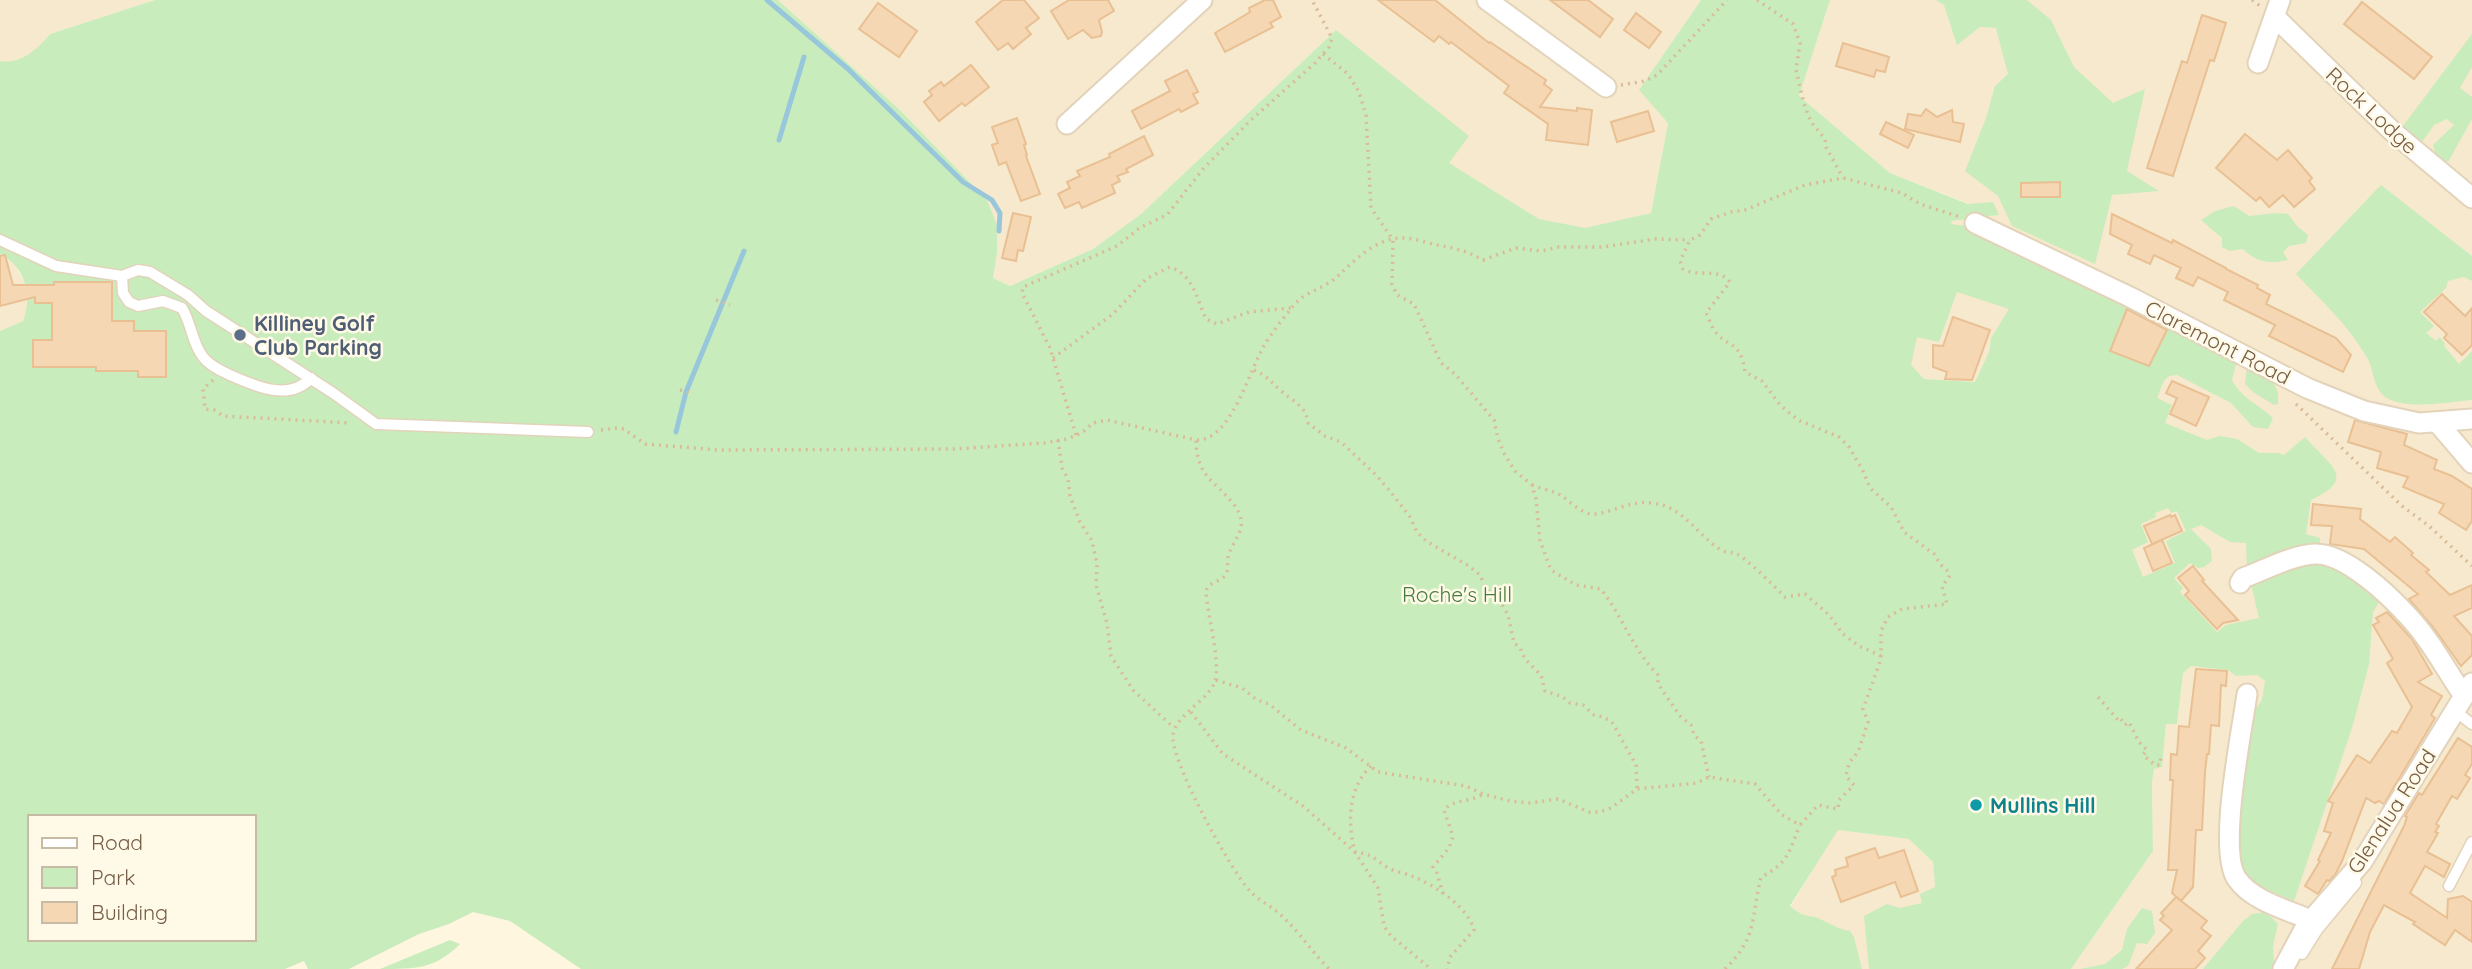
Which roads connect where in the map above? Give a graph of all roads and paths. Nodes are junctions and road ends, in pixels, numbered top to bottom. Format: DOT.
graph roads {
  1 [pos="1202,0"];
  2 [pos="1312,0"];
  3 [pos="1487,0"];
  4 [pos="1727,0"];
  5 [pos="1756,0"];
  6 [pos="2278,9"];
  7 [pos="1324,54"];
  8 [pos="2258,63"];
  9 [pos="1605,87"];
  10 [pos="1067,124"];
  11 [pos="1843,178"];
  12 [pos="2472,198"];
  13 [pos="1975,223"];
  14 [pos="0,240"];
  15 [pos="1393,240"];
  16 [pos="1690,240"];
  17 [pos="122,276"];
  18 [pos="179,289"];
  19 [pos="716,300"];
  20 [pos="172,304"];
  21 [pos="730,305"];
  22 [pos="1292,308"];
  23 [pos="1053,358"];
  24 [pos="1254,370"];
  25 [pos="222,371"];
  26 [pos="311,378"];
  27 [pos="680,390"];
  28 [pos="691,393"];
  29 [pos="2292,400"];
  30 [pos="2472,419"];
  31 [pos="2437,422"];
  32 [pos="376,424"];
  33 [pos="588,432"];
  34 [pos="1076,435"];
  35 [pos="1058,440"];
  36 [pos="1196,440"];
  37 [pos="2472,463"];
  38 [pos="1532,485"];
  39 [pos="2472,566"];
  40 [pos="2240,583"];
  41 [pos="1881,656"];
  42 [pos="1216,680"];
  43 [pos="2247,694"];
  44 [pos="2098,696"];
  45 [pos="2464,697"];
  46 [pos="1191,712"];
  47 [pos="2472,724"];
  48 [pos="1175,728"];
  49 [pos="2161,756"];
  50 [pos="1371,766"];
  51 [pos="1709,777"];
  52 [pos="1637,789"];
  53 [pos="1483,794"];
  54 [pos="1800,825"];
  55 [pos="2472,842"];
  56 [pos="1355,852"];
  57 [pos="2353,873"];
  58 [pos="2449,887"];
  59 [pos="1443,894"];
  60 [pos="2311,920"];
  61 [pos="1329,969"];
  62 [pos="1432,969"];
  63 [pos="1447,969"];
  64 [pos="1724,969"];
  65 [pos="2283,969"];
  66 [pos="2294,969"];
  1 -- 10 [label="street"];
  2 -- 7 [label="path"];
  3 -- 9 [label="street"];
  4 -- 9 [label="path"];
  5 -- 11 [label="path"];
  6 -- 8 [label="street, Rock Lodge"];
  6 -- 12 [label="street, Rock Lodge"];
  7 -- 15 [label="path"];
  7 -- 23 [label="path"];
  11 -- 13 [label="path"];
  11 -- 16 [label="path"];
  13 -- 31 [label="street, Claremont Road"];
  14 -- 17 [label="lane"];
  15 -- 16 [label="path"];
  15 -- 22 [label="path"];
  15 -- 38 [label="path"];
  16 -- 41 [label="path"];
  17 -- 18 [label="lane"];
  17 -- 20 [label="lane"];
  18 -- 20 [label="lane"];
  18 -- 26 [label="lane"];
  19 -- 21 [label="path"];
  20 -- 25 [label="lane"];
  22 -- 23 [label="path"];
  22 -- 24 [label="path"];
  23 -- 34 [label="path"];
  24 -- 36 [label="path"];
  24 -- 52 [label="path"];
  25 -- 26 [label="lane"];
  25 -- 32 [label="path"];
  26 -- 32 [label="lane"];
  27 -- 28 [label="path"];
  29 -- 39 [label="path"];
  30 -- 31 [label="street, Claremont Road"];
  31 -- 37 [label="street"];
  32 -- 33 [label="lane"];
  33 -- 35 [label="path"];
  34 -- 35 [label="path"];
  34 -- 36 [label="path"];
  35 -- 48 [label="path"];
  36 -- 42 [label="path"];
  38 -- 41 [label="path"];
  38 -- 51 [label="path"];
  40 -- 45 [label="street"];
  41 -- 54 [label="path"];
  42 -- 46 [label="path"];
  42 -- 50 [label="path"];
  43 -- 60 [label="street"];
  44 -- 49 [label="path"];
  45 -- 47 [label="lane"];
  45 -- 57 [label="street, Glenalua Road"];
  46 -- 48 [label="path"];
  46 -- 56 [label="path"];
  48 -- 61 [label="path"];
  50 -- 53 [label="path"];
  50 -- 56 [label="path"];
  51 -- 52 [label="path"];
  51 -- 54 [label="path"];
  52 -- 53 [label="path"];
  53 -- 59 [label="path"];
  54 -- 64 [label="path"];
  55 -- 58 [label="lane"];
  56 -- 59 [label="path"];
  56 -- 62 [label="path"];
  57 -- 60 [label="street, Glenalua Road"];
  57 -- 66 [label="lane"];
  59 -- 63 [label="path"];
  60 -- 65 [label="street, Glenalua Road"];
}
